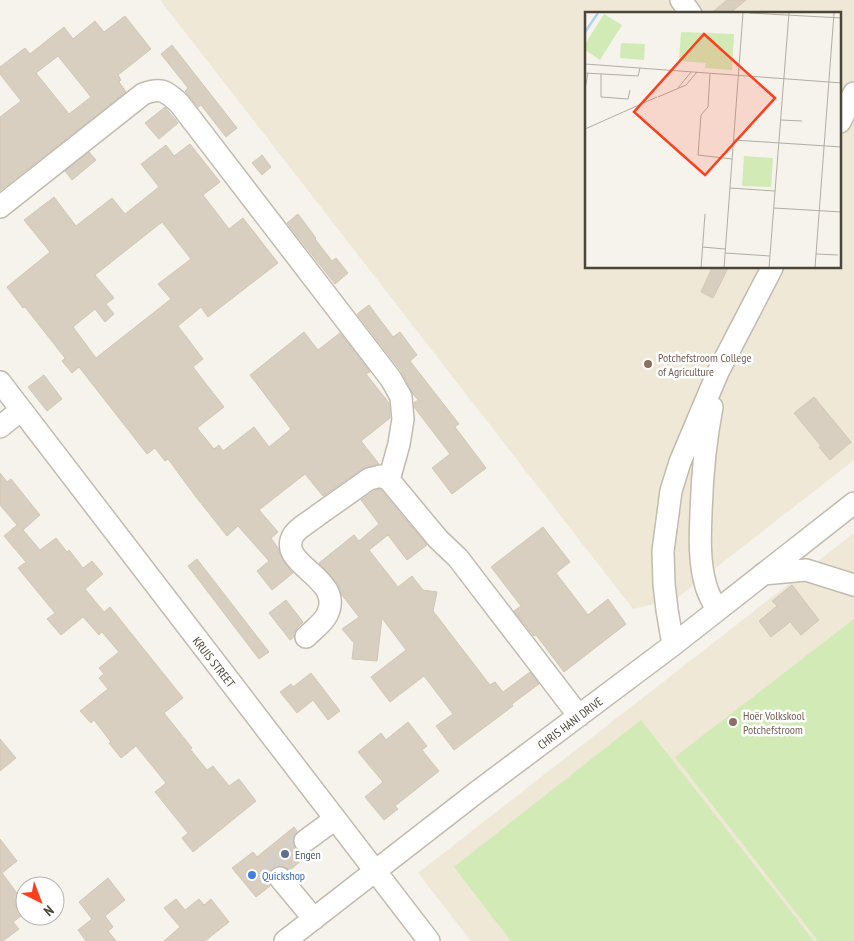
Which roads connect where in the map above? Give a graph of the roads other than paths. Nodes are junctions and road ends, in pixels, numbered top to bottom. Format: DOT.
graph roads {
  1 [pos="680,0"];
  2 [pos="689,12"];
  3 [pos="0,207"];
  4 [pos="771,269"];
  5 [pos="718,372"];
  6 [pos="0,382"];
  7 [pos="21,410"];
  8 [pos="0,427"];
  9 [pos="389,480"];
  10 [pos="854,503"];
  11 [pos="763,574"];
  12 [pos="854,585"];
  13 [pos="717,610"];
  14 [pos="306,637"];
  15 [pos="673,645"];
  16 [pos="579,716"];
  17 [pos="335,819"];
  18 [pos="305,841"];
  19 [pos="376,871"];
  20 [pos="280,878"];
  21 [pos="314,920"];
  22 [pos="286,941"];
  23 [pos="429,941"];
  1 -- 2 [label="street"];
  3 -- 9 [label="street"];
  4 -- 5 [label="street"];
  5 -- 13 [label="street"];
  5 -- 15 [label="street"];
  6 -- 7 [label="street, KRUIS STREET"];
  7 -- 8 [label="street"];
  7 -- 17 [label="street, KRUIS STREET"];
  9 -- 14 [label="street"];
  9 -- 16 [label="street"];
  10 -- 11 [label="street, CHRIS HANI DRIVE"];
  11 -- 12 [label="street"];
  11 -- 13 [label="street, CHRIS HANI DRIVE"];
  13 -- 15 [label="street, CHRIS HANI DRIVE"];
  15 -- 16 [label="street, CHRIS HANI DRIVE"];
  16 -- 19 [label="street, CHRIS HANI DRIVE"];
  17 -- 18 [label="street"];
  17 -- 19 [label="street, KRUIS STREET"];
  19 -- 21 [label="street, CHRIS HANI DRIVE"];
  19 -- 23 [label="street, KRUIS STREET"];
  20 -- 21 [label="street"];
  21 -- 22 [label="street, CHRIS HANI DRIVE"];
}
